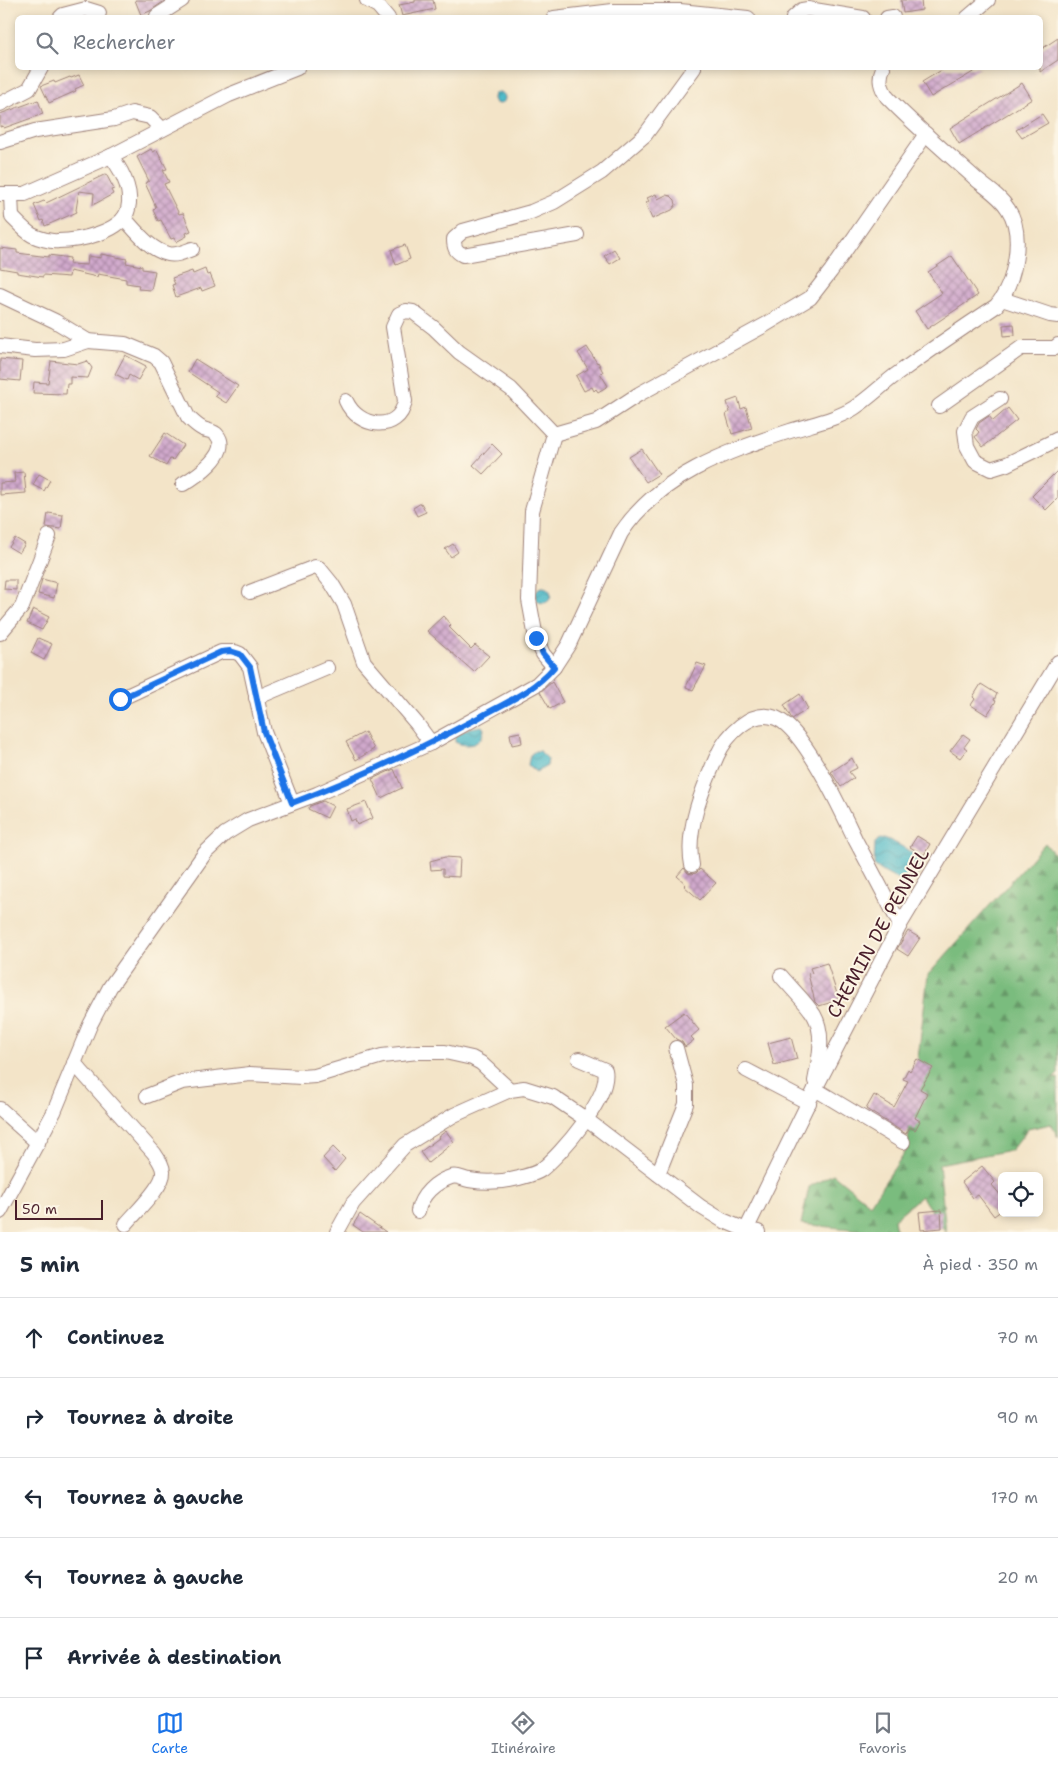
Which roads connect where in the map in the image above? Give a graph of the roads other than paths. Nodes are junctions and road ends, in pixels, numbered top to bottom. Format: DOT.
graph roads {
  1 [pos="182,0"];
  2 [pos="367,0"];
  3 [pos="632,0"];
  4 [pos="666,0"];
  5 [pos="988,0"];
  6 [pos="613,10"];
  7 [pos="655,11"];
  8 [pos="100,13"];
  9 [pos="63,15"];
  10 [pos="159,15"];
  11 [pos="386,15"];
  12 [pos="576,15"];
  13 [pos="717,15"];
  14 [pos="796,15"];
  15 [pos="845,15"];
  16 [pos="970,15"];
  17 [pos="40,70"];
  18 [pos="292,70"];
  19 [pos="693,70"];
  20 [pos="883,70"];
  21 [pos="0,104"];
  22 [pos="162,128"];
  23 [pos="926,134"];
  24 [pos="0,142"];
  25 [pos="111,156"];
  26 [pos="5,194"];
  27 [pos="124,218"];
  28 [pos="577,235"];
  29 [pos="192,249"];
  30 [pos="0,295"];
  31 [pos="1002,299"];
  32 [pos="1055,317"];
  33 [pos="88,340"];
  34 [pos="1058,345"];
  35 [pos="0,346"];
  36 [pos="1000,399"];
  37 [pos="346,401"];
  38 [pos="939,406"];
  39 [pos="554,434"];
  40 [pos="1058,439"];
  41 [pos="183,484"];
  42 [pos="48,536"];
  43 [pos="250,592"];
  44 [pos="0,633"];
  45 [pos="1058,663"];
  46 [pos="554,667"];
  47 [pos="327,668"];
  48 [pos="256,698"];
  49 [pos="120,699"];
  50 [pos="431,743"];
  51 [pos="292,803"];
  52 [pos="692,865"];
  53 [pos="900,925"];
  54 [pos="781,976"];
  55 [pos="676,1048"];
  56 [pos="579,1058"];
  57 [pos="74,1063"];
  58 [pos="746,1070"];
  59 [pos="510,1090"];
  60 [pos="147,1096"];
  61 [pos="812,1096"];
  62 [pos="0,1109"];
  63 [pos="586,1120"];
  64 [pos="903,1142"];
  65 [pos="38,1143"];
  66 [pos="658,1174"];
  67 [pos="418,1211"];
  68 [pos="0,1212"];
  69 [pos="126,1224"];
  70 [pos="750,1231"];
  71 [pos="337,1232"];
  1 -- 10 [label="street"];
  2 -- 11 [label="street"];
  3 -- 6 [label="street"];
  4 -- 7 [label="street"];
  5 -- 16 [label="street"];
  6 -- 7 [label="street"];
  6 -- 12 [label="street"];
  7 -- 13 [label="street"];
  8 -- 9 [label="street"];
  14 -- 15 [label="street"];
  17 -- 21 [label="street"];
  18 -- 22 [label="street"];
  19 -- 28 [label="street"];
  20 -- 23 [label="street"];
  22 -- 24 [label="street"];
  22 -- 25 [label="street"];
  23 -- 31 [label="street"];
  23 -- 39 [label="street"];
  25 -- 26 [label="street"];
  25 -- 27 [label="street"];
  26 -- 27 [label="street"];
  27 -- 29 [label="street"];
  30 -- 33 [label="street"];
  31 -- 32 [label="street"];
  31 -- 46 [label="street"];
  33 -- 35 [label="street"];
  33 -- 41 [label="street"];
  34 -- 38 [label="street"];
  36 -- 40 [label="street"];
  37 -- 39 [label="street"];
  39 -- 46 [label="street"];
  42 -- 44 [label="street"];
  43 -- 50 [label="street"];
  45 -- 53 [label="street, CHEMIN DE PENNEL"];
  46 -- 50 [label="street"];
  47 -- 48 [label="street"];
  48 -- 49 [label="street"];
  48 -- 51 [label="street"];
  50 -- 51 [label="street"];
  51 -- 57 [label="street"];
  52 -- 53 [label="street"];
  53 -- 61 [label="street, CHEMIN DE PENNEL"];
  54 -- 61 [label="street"];
  55 -- 66 [label="street"];
  56 -- 63 [label="street"];
  57 -- 65 [label="street"];
  57 -- 69 [label="street"];
  58 -- 61 [label="street"];
  59 -- 60 [label="street"];
  59 -- 63 [label="street"];
  59 -- 71 [label="street"];
  61 -- 64 [label="street"];
  61 -- 70 [label="street, CHEMIN DE PENNEL"];
  62 -- 65 [label="street"];
  63 -- 66 [label="street"];
  63 -- 67 [label="street"];
  65 -- 68 [label="street"];
  66 -- 70 [label="street"];
}
